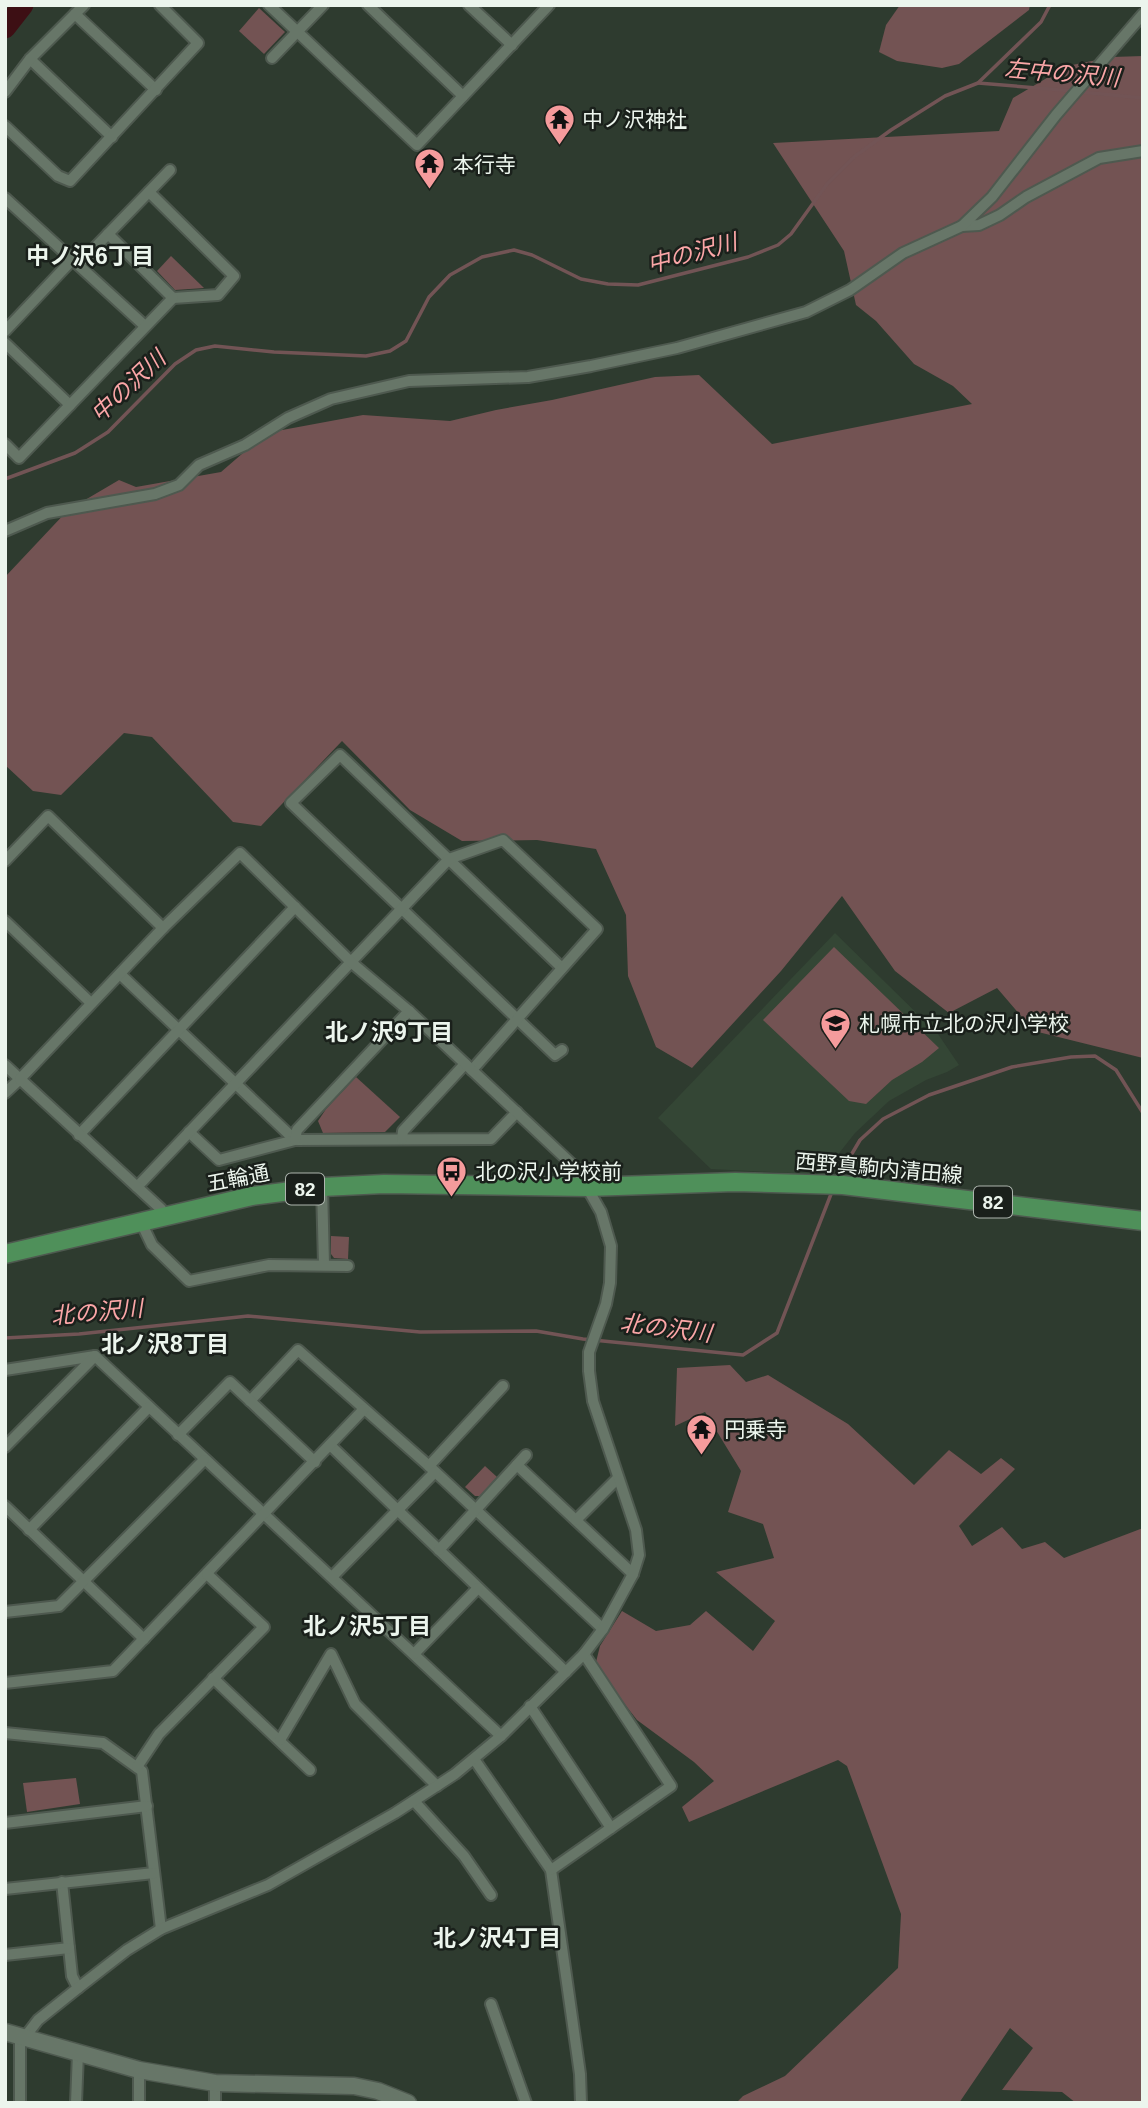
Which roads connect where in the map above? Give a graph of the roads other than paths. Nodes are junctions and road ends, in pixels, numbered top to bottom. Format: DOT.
graph roads {
  1 [pos="84,5"];
  2 [pos="160,5"];
  3 [pos="269,5"];
  4 [pos="323,5"];
  5 [pos="368,5"];
  6 [pos="469,5"];
  7 [pos="549,5"];
  8 [pos="75,14"];
  9 [pos="1143,14"];
  10 [pos="298,32"];
  11 [pos="512,45"];
  12 [pos="272,58"];
  13 [pos="30,59"];
  14 [pos="156,90"];
  15 [pos="5,92"];
  16 [pos="463,96"];
  17 [pos="5,127"];
  18 [pos="112,136"];
  19 [pos="1143,151"];
  20 [pos="170,170"];
  21 [pos="149,192"];
  22 [pos="5,198"];
  23 [pos="962,226"];
  24 [pos="108,234"];
  25 [pos="76,261"];
  26 [pos="173,298"];
  27 [pos="145,327"];
  28 [pos="5,331"];
  29 [pos="5,343"];
  30 [pos="70,405"];
  31 [pos="5,444"];
  32 [pos="5,531"];
  33 [pos="449,859"];
  34 [pos="5,861"];
  35 [pos="295,907"];
  36 [pos="402,908"];
  37 [pos="5,921"];
  38 [pos="163,928"];
  39 [pos="352,963"];
  40 [pos="562,968"];
  41 [pos="120,974"];
  42 [pos="92,1003"];
  43 [pos="408,1011"];
  44 [pos="518,1018"];
  45 [pos="179,1029"];
  46 [pos="562,1050"];
  47 [pos="5,1065"];
  48 [pos="469,1067"];
  49 [pos="20,1079"];
  50 [pos="237,1083"];
  51 [pos="5,1093"];
  52 [pos="517,1112"];
  53 [pos="188,1132"];
  54 [pos="79,1135"];
  55 [pos="402,1139"];
  56 [pos="295,1140"];
  57 [pos="611,1186"];
  58 [pos="137,1187"];
  59 [pos="322,1187"];
  60 [pos="588,1187"];
  61 [pos="163,1217"];
  62 [pos="1143,1221"];
  63 [pos="141,1222"];
  64 [pos="5,1254"];
  65 [pos="324,1264"];
  66 [pos="348,1266"];
  67 [pos="95,1356"];
  68 [pos="5,1370"];
  69 [pos="503,1386"];
  70 [pos="250,1401"];
  71 [pos="149,1407"];
  72 [pos="364,1409"];
  73 [pos="178,1435"];
  74 [pos="330,1445"];
  75 [pos="5,1447"];
  76 [pos="526,1455"];
  77 [pos="204,1460"];
  78 [pos="315,1462"];
  79 [pos="517,1465"];
  80 [pos="432,1469"];
  81 [pos="618,1478"];
  82 [pos="5,1506"];
  83 [pos="397,1510"];
  84 [pos="477,1510"];
  85 [pos="265,1514"];
  86 [pos="576,1520"];
  87 [pos="29,1530"];
  88 [pos="439,1550"];
  89 [pos="207,1574"];
  90 [pos="633,1574"];
  91 [pos="333,1576"];
  92 [pos="84,1583"];
  93 [pos="478,1588"];
  94 [pos="5,1612"];
  95 [pos="603,1629"];
  96 [pos="144,1639"];
  97 [pos="414,1654"];
  98 [pos="584,1654"];
  99 [pos="566,1672"];
  100 [pos="213,1678"];
  101 [pos="5,1683"];
  102 [pos="530,1706"];
  103 [pos="5,1733"];
  104 [pos="501,1736"];
  105 [pos="280,1740"];
  106 [pos="474,1759"];
  107 [pos="137,1767"];
  108 [pos="310,1770"];
  109 [pos="437,1786"];
  110 [pos="414,1801"];
  111 [pos="147,1806"];
  112 [pos="5,1823"];
  113 [pos="611,1828"];
  114 [pos="551,1870"];
  115 [pos="154,1873"];
  116 [pos="62,1882"];
  117 [pos="5,1889"];
  118 [pos="491,1895"];
  119 [pos="161,1929"];
  120 [pos="69,1948"];
  121 [pos="5,1955"];
  122 [pos="78,1988"];
  123 [pos="491,2004"];
  124 [pos="17,2035"];
  125 [pos="78,2053"];
  126 [pos="139,2070"];
  127 [pos="215,2083"];
  128 [pos="378,2097"];
  129 [pos="20,2103"];
  130 [pos="76,2103"];
  131 [pos="139,2103"];
  132 [pos="215,2103"];
  133 [pos="408,2103"];
  134 [pos="526,2103"];
  135 [pos="581,2103"];
  1 -- 8 [label="street"];
  2 -- 14 [label="street"];
  3 -- 10 [label="street"];
  4 -- 10 [label="street"];
  5 -- 16 [label="street"];
  6 -- 11 [label="street"];
  7 -- 11 [label="street"];
  8 -- 13 [label="street"];
  8 -- 14 [label="street"];
  9 -- 23 [label="street"];
  10 -- 12 [label="street"];
  10 -- 16 [label="street"];
  11 -- 16 [label="street"];
  13 -- 15 [label="street"];
  13 -- 18 [label="street"];
  14 -- 18 [label="street"];
  17 -- 18 [label="street"];
  19 -- 23 [label="street"];
  20 -- 21 [label="street"];
  21 -- 24 [label="street"];
  21 -- 26 [label="street"];
  22 -- 25 [label="street"];
  23 -- 32 [label="street"];
  24 -- 25 [label="street"];
  24 -- 26 [label="street"];
  25 -- 27 [label="street"];
  25 -- 28 [label="street"];
  26 -- 27 [label="street"];
  27 -- 30 [label="street"];
  29 -- 30 [label="street"];
  30 -- 31 [label="street"];
  33 -- 36 [label="street"];
  33 -- 36 [label="street"];
  33 -- 40 [label="street"];
  33 -- 40 [label="street"];
  34 -- 38 [label="street"];
  35 -- 38 [label="street"];
  35 -- 39 [label="street"];
  35 -- 45 [label="street"];
  36 -- 39 [label="street"];
  36 -- 44 [label="street"];
  37 -- 42 [label="street"];
  38 -- 41 [label="street"];
  39 -- 43 [label="street"];
  39 -- 50 [label="street"];
  40 -- 44 [label="street"];
  41 -- 42 [label="street"];
  41 -- 45 [label="street"];
  42 -- 49 [label="street"];
  43 -- 48 [label="street"];
  43 -- 56 [label="street"];
  44 -- 46 [label="street"];
  44 -- 48 [label="street"];
  45 -- 50 [label="street"];
  45 -- 54 [label="street"];
  47 -- 49 [label="street"];
  48 -- 52 [label="street"];
  48 -- 55 [label="street"];
  49 -- 51 [label="street"];
  49 -- 54 [label="street"];
  50 -- 53 [label="street"];
  50 -- 56 [label="street"];
  52 -- 55 [label="street"];
  52 -- 60 [label="street"];
  53 -- 56 [label="street"];
  53 -- 58 [label="street"];
  54 -- 58 [label="street"];
  55 -- 56 [label="street"];
  57 -- 60 [label="main road, 五輪通 / 82"];
  57 -- 62 [label="main road, 西野真駒内清田線 / 82"];
  58 -- 61 [label="street"];
  59 -- 60 [label="main road, 五輪通 / 82"];
  59 -- 61 [label="main road, 五輪通 / 82"];
  59 -- 65 [label="street"];
  60 -- 81 [label="street"];
  61 -- 63 [label="main road, 五輪通 / 82"];
  63 -- 64 [label="main road, 五輪通 / 82"];
  63 -- 65 [label="street"];
  65 -- 66 [label="street"];
  67 -- 68 [label="street"];
  67 -- 71 [label="street"];
  67 -- 75 [label="street"];
  69 -- 80 [label="street"];
  70 -- 72 [label="street"];
  70 -- 73 [label="street"];
  70 -- 78 [label="street"];
  71 -- 73 [label="street"];
  71 -- 87 [label="street"];
  72 -- 74 [label="street"];
  72 -- 80 [label="street"];
  73 -- 77 [label="street"];
  74 -- 78 [label="street"];
  74 -- 83 [label="street"];
  76 -- 79 [label="street"];
  77 -- 85 [label="street"];
  77 -- 92 [label="street"];
  78 -- 85 [label="street"];
  79 -- 84 [label="street"];
  79 -- 86 [label="street"];
  80 -- 83 [label="street"];
  80 -- 84 [label="street"];
  81 -- 86 [label="street"];
  81 -- 90 [label="street"];
  82 -- 87 [label="street"];
  83 -- 88 [label="street"];
  83 -- 91 [label="street"];
  84 -- 88 [label="street"];
  84 -- 95 [label="street"];
  85 -- 89 [label="street"];
  85 -- 91 [label="street"];
  86 -- 90 [label="street"];
  87 -- 92 [label="street"];
  88 -- 93 [label="street"];
  89 -- 96 [label="street"];
  89 -- 100 [label="street"];
  90 -- 95 [label="street"];
  91 -- 97 [label="street"];
  92 -- 94 [label="street"];
  92 -- 96 [label="street"];
  93 -- 97 [label="street"];
  93 -- 99 [label="street"];
  95 -- 98 [label="street"];
  96 -- 101 [label="street"];
  97 -- 104 [label="street"];
  98 -- 99 [label="street"];
  98 -- 113 [label="street"];
  99 -- 102 [label="street"];
  100 -- 105 [label="street"];
  100 -- 107 [label="street"];
  102 -- 104 [label="street"];
  102 -- 113 [label="street"];
  103 -- 107 [label="street"];
  104 -- 106 [label="street"];
  105 -- 108 [label="street"];
  105 -- 109 [label="street"];
  106 -- 109 [label="street"];
  106 -- 114 [label="street"];
  107 -- 111 [label="street"];
  109 -- 110 [label="street"];
  110 -- 118 [label="street"];
  110 -- 119 [label="street"];
  111 -- 112 [label="street"];
  111 -- 115 [label="street"];
  113 -- 114 [label="street"];
  114 -- 135 [label="street"];
  115 -- 116 [label="street"];
  115 -- 119 [label="street"];
  116 -- 117 [label="street"];
  116 -- 120 [label="street"];
  119 -- 122 [label="street"];
  120 -- 121 [label="street"];
  120 -- 122 [label="street"];
  122 -- 124 [label="street"];
  123 -- 134 [label="street"];
  124 -- 125 [label="street"];
  124 -- 129 [label="street"];
  125 -- 126 [label="street"];
  125 -- 130 [label="street"];
  126 -- 127 [label="street"];
  126 -- 131 [label="street"];
  127 -- 128 [label="street"];
  127 -- 132 [label="street"];
  128 -- 133 [label="street"];
}
